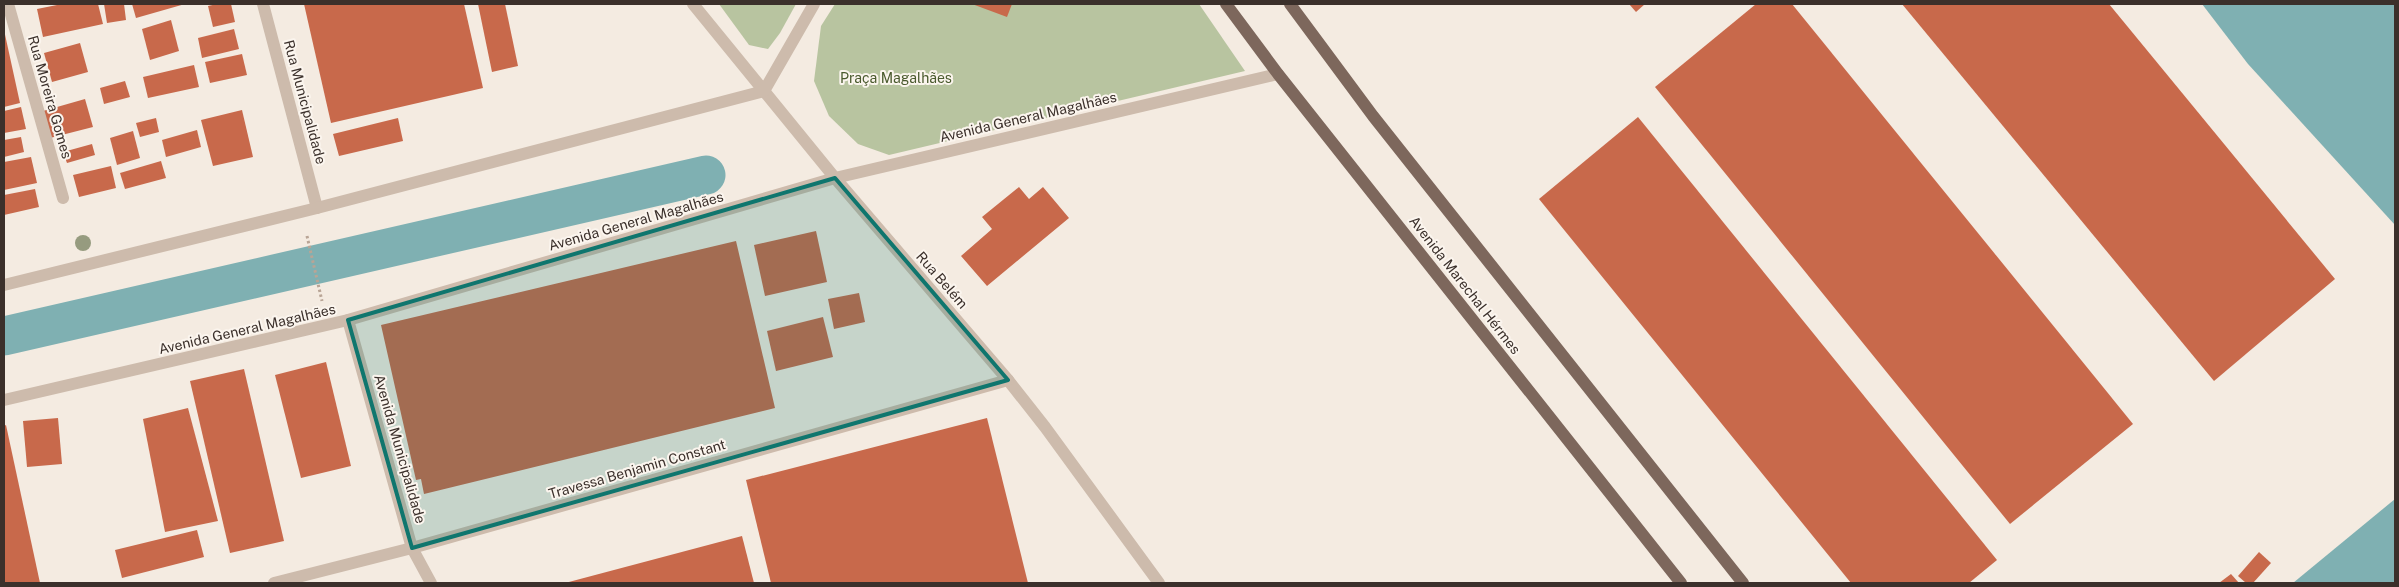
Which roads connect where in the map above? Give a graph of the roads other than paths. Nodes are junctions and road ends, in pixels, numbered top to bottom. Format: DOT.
graph roads {
  1 [pos="8,4"];
  2 [pos="263,4"];
  3 [pos="693,4"];
  4 [pos="814,4"];
  5 [pos="1226,4"];
  6 [pos="1290,4"];
  7 [pos="1278,74"];
  8 [pos="764,91"];
  9 [pos="835,178"];
  10 [pos="62,198"];
  11 [pos="317,208"];
  12 [pos="4,284"];
  13 [pos="348,320"];
  14 [pos="1008,380"];
  15 [pos="4,400"];
  16 [pos="412,548"];
  17 [pos="274,583"];
  18 [pos="431,583"];
  19 [pos="1159,583"];
  20 [pos="1681,583"];
  21 [pos="1742,583"];
  1 -- 10 [label="street, Rua Moreira Gomes"];
  2 -- 11 [label="street, Rua Municipalidade"];
  3 -- 8 [label="street, Rua Belém"];
  4 -- 8 [label="street"];
  5 -- 7 [label="main road, Avenida Marechal Hérmes"];
  6 -- 21 [label="main road"];
  7 -- 9 [label="street, Avenida General Magalhães"];
  7 -- 20 [label="main road, Avenida Marechal Hérmes"];
  8 -- 9 [label="street, Rua Belém"];
  8 -- 11 [label="street"];
  9 -- 13 [label="street, Avenida General Magalhães"];
  9 -- 14 [label="street, Rua Belém"];
  11 -- 12 [label="street"];
  13 -- 15 [label="street, Avenida General Magalhães"];
  13 -- 16 [label="street, Avenida Municipalidade"];
  14 -- 16 [label="street, Travessa Benjamin Constant"];
  14 -- 19 [label="street, Rua Belém"];
  16 -- 17 [label="street, Travessa Benjamin Constant"];
  16 -- 18 [label="street, Avenida Municipalidade"];
}
